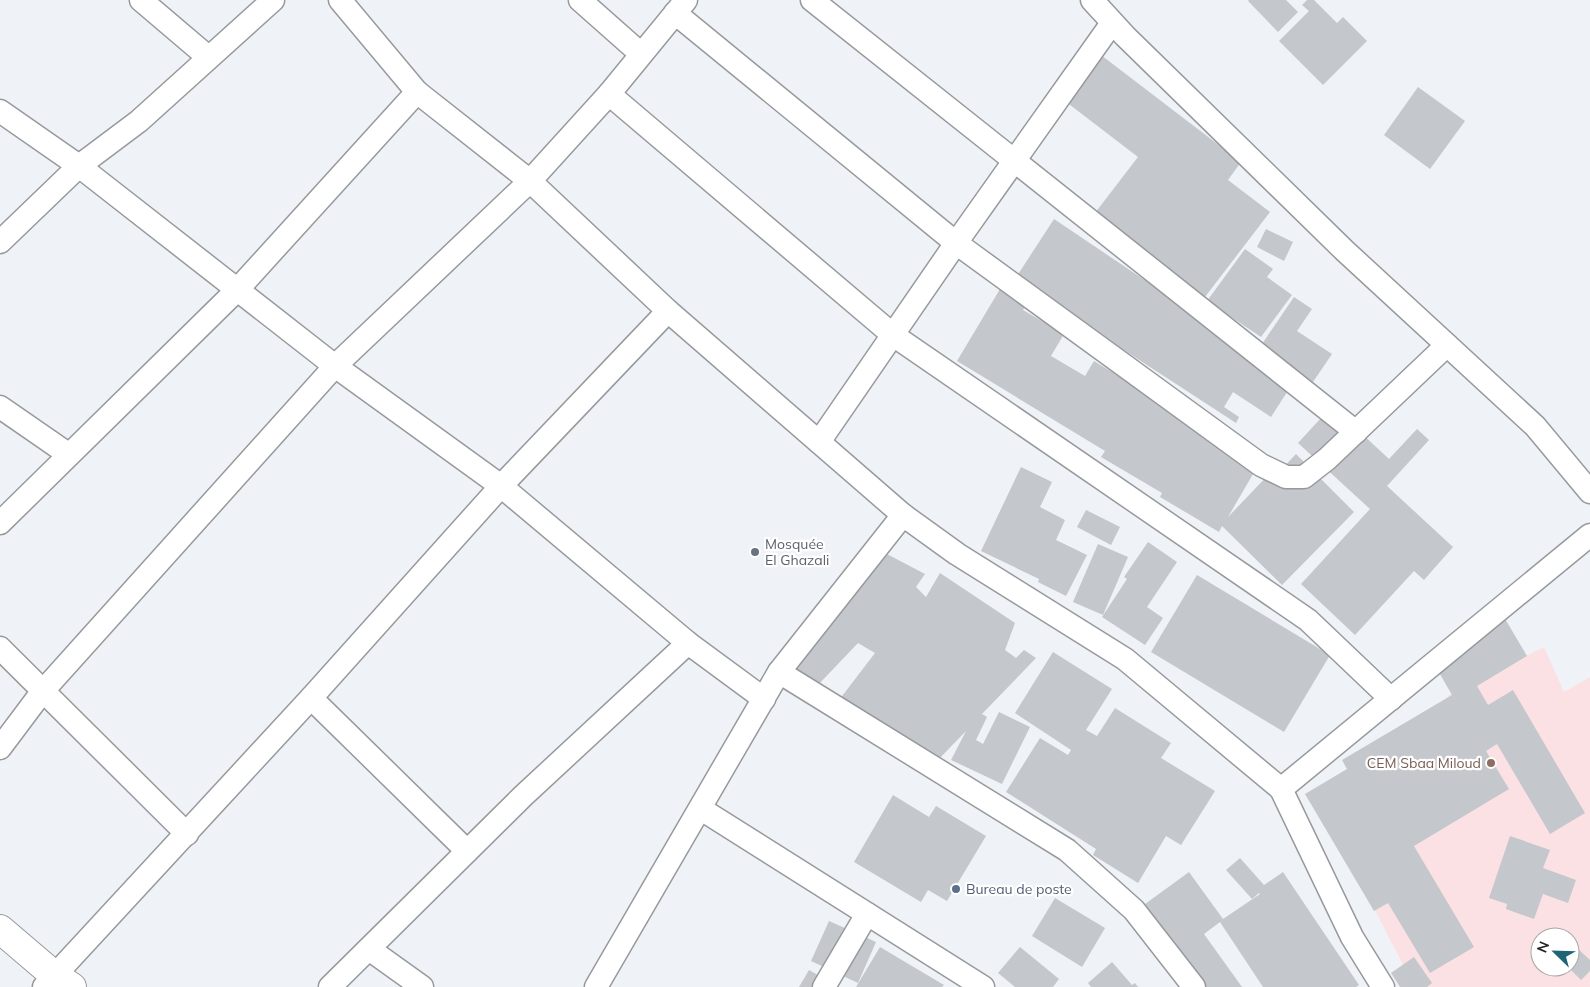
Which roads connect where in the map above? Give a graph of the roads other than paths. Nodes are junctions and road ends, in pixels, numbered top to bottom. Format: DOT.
graph roads {
  1 [pos="141,0"];
  2 [pos="273,0"];
  3 [pos="340,0"];
  4 [pos="580,0"];
  5 [pos="812,0"];
  6 [pos="1092,0"];
  7 [pos="680,6"];
  8 [pos="1112,23"];
  9 [pos="641,54"];
  10 [pos="208,57"];
  11 [pos="417,92"];
  12 [pos="609,94"];
  13 [pos="0,111"];
  14 [pos="1014,161"];
  15 [pos="79,166"];
  16 [pos="530,181"];
  17 [pos="0,242"];
  18 [pos="956,243"];
  19 [pos="237,290"];
  20 [pos="668,311"];
  21 [pos="893,335"];
  22 [pos="1447,345"];
  23 [pos="335,366"];
  24 [pos="0,407"];
  25 [pos="1356,432"];
  26 [pos="819,442"];
  27 [pos="68,454"];
  28 [pos="502,486"];
  29 [pos="1590,492"];
  30 [pos="903,515"];
  31 [pos="0,523"];
  32 [pos="1590,535"];
  33 [pos="688,643"];
  34 [pos="0,648"];
  35 [pos="779,672"];
  36 [pos="42,692"];
  37 [pos="311,698"];
  38 [pos="764,699"];
  39 [pos="1391,699"];
  40 [pos="0,748"];
  41 [pos="1281,789"];
  42 [pos="701,809"];
  43 [pos="187,834"];
  44 [pos="467,851"];
  45 [pos="868,914"];
  46 [pos="0,929"];
  47 [pos="368,949"];
  48 [pos="57,983"];
  49 [pos="330,987"];
  50 [pos="422,987"];
  51 [pos="596,987"];
  52 [pos="824,987"];
  53 [pos="983,987"];
  54 [pos="1194,987"];
  55 [pos="1383,987"];
  1 -- 10 [label="street"];
  2 -- 10 [label="street"];
  3 -- 11 [label="street"];
  4 -- 9 [label="street"];
  5 -- 14 [label="street"];
  6 -- 8 [label="street"];
  7 -- 9 [label="street"];
  7 -- 18 [label="street"];
  8 -- 14 [label="street"];
  8 -- 22 [label="street"];
  9 -- 12 [label="street"];
  10 -- 15 [label="street"];
  11 -- 16 [label="street"];
  11 -- 19 [label="street"];
  12 -- 16 [label="street"];
  12 -- 21 [label="street"];
  13 -- 15 [label="street"];
  14 -- 18 [label="street"];
  14 -- 25 [label="street"];
  15 -- 17 [label="street"];
  15 -- 19 [label="street"];
  16 -- 20 [label="street"];
  16 -- 23 [label="street"];
  18 -- 21 [label="street"];
  18 -- 25 [label="street"];
  19 -- 23 [label="street"];
  19 -- 27 [label="street"];
  20 -- 26 [label="street"];
  20 -- 28 [label="street"];
  21 -- 26 [label="street"];
  21 -- 39 [label="street"];
  22 -- 25 [label="street"];
  22 -- 29 [label="street"];
  23 -- 28 [label="street"];
  23 -- 36 [label="street"];
  24 -- 27 [label="street"];
  26 -- 30 [label="street"];
  27 -- 31 [label="street"];
  28 -- 33 [label="street"];
  28 -- 37 [label="street"];
  30 -- 35 [label="street"];
  30 -- 41 [label="street"];
  32 -- 39 [label="street"];
  33 -- 38 [label="street"];
  33 -- 44 [label="street"];
  34 -- 36 [label="street"];
  35 -- 38 [label="street"];
  35 -- 54 [label="street"];
  36 -- 40 [label="street"];
  36 -- 43 [label="street"];
  37 -- 43 [label="street"];
  37 -- 44 [label="street"];
  38 -- 42 [label="street"];
  39 -- 41 [label="street"];
  41 -- 55 [label="street"];
  42 -- 45 [label="street"];
  42 -- 51 [label="street"];
  43 -- 48 [label="street"];
  44 -- 47 [label="street"];
  45 -- 52 [label="street"];
  45 -- 53 [label="street"];
  46 -- 48 [label="street"];
  47 -- 49 [label="street"];
  47 -- 50 [label="street"];
}
